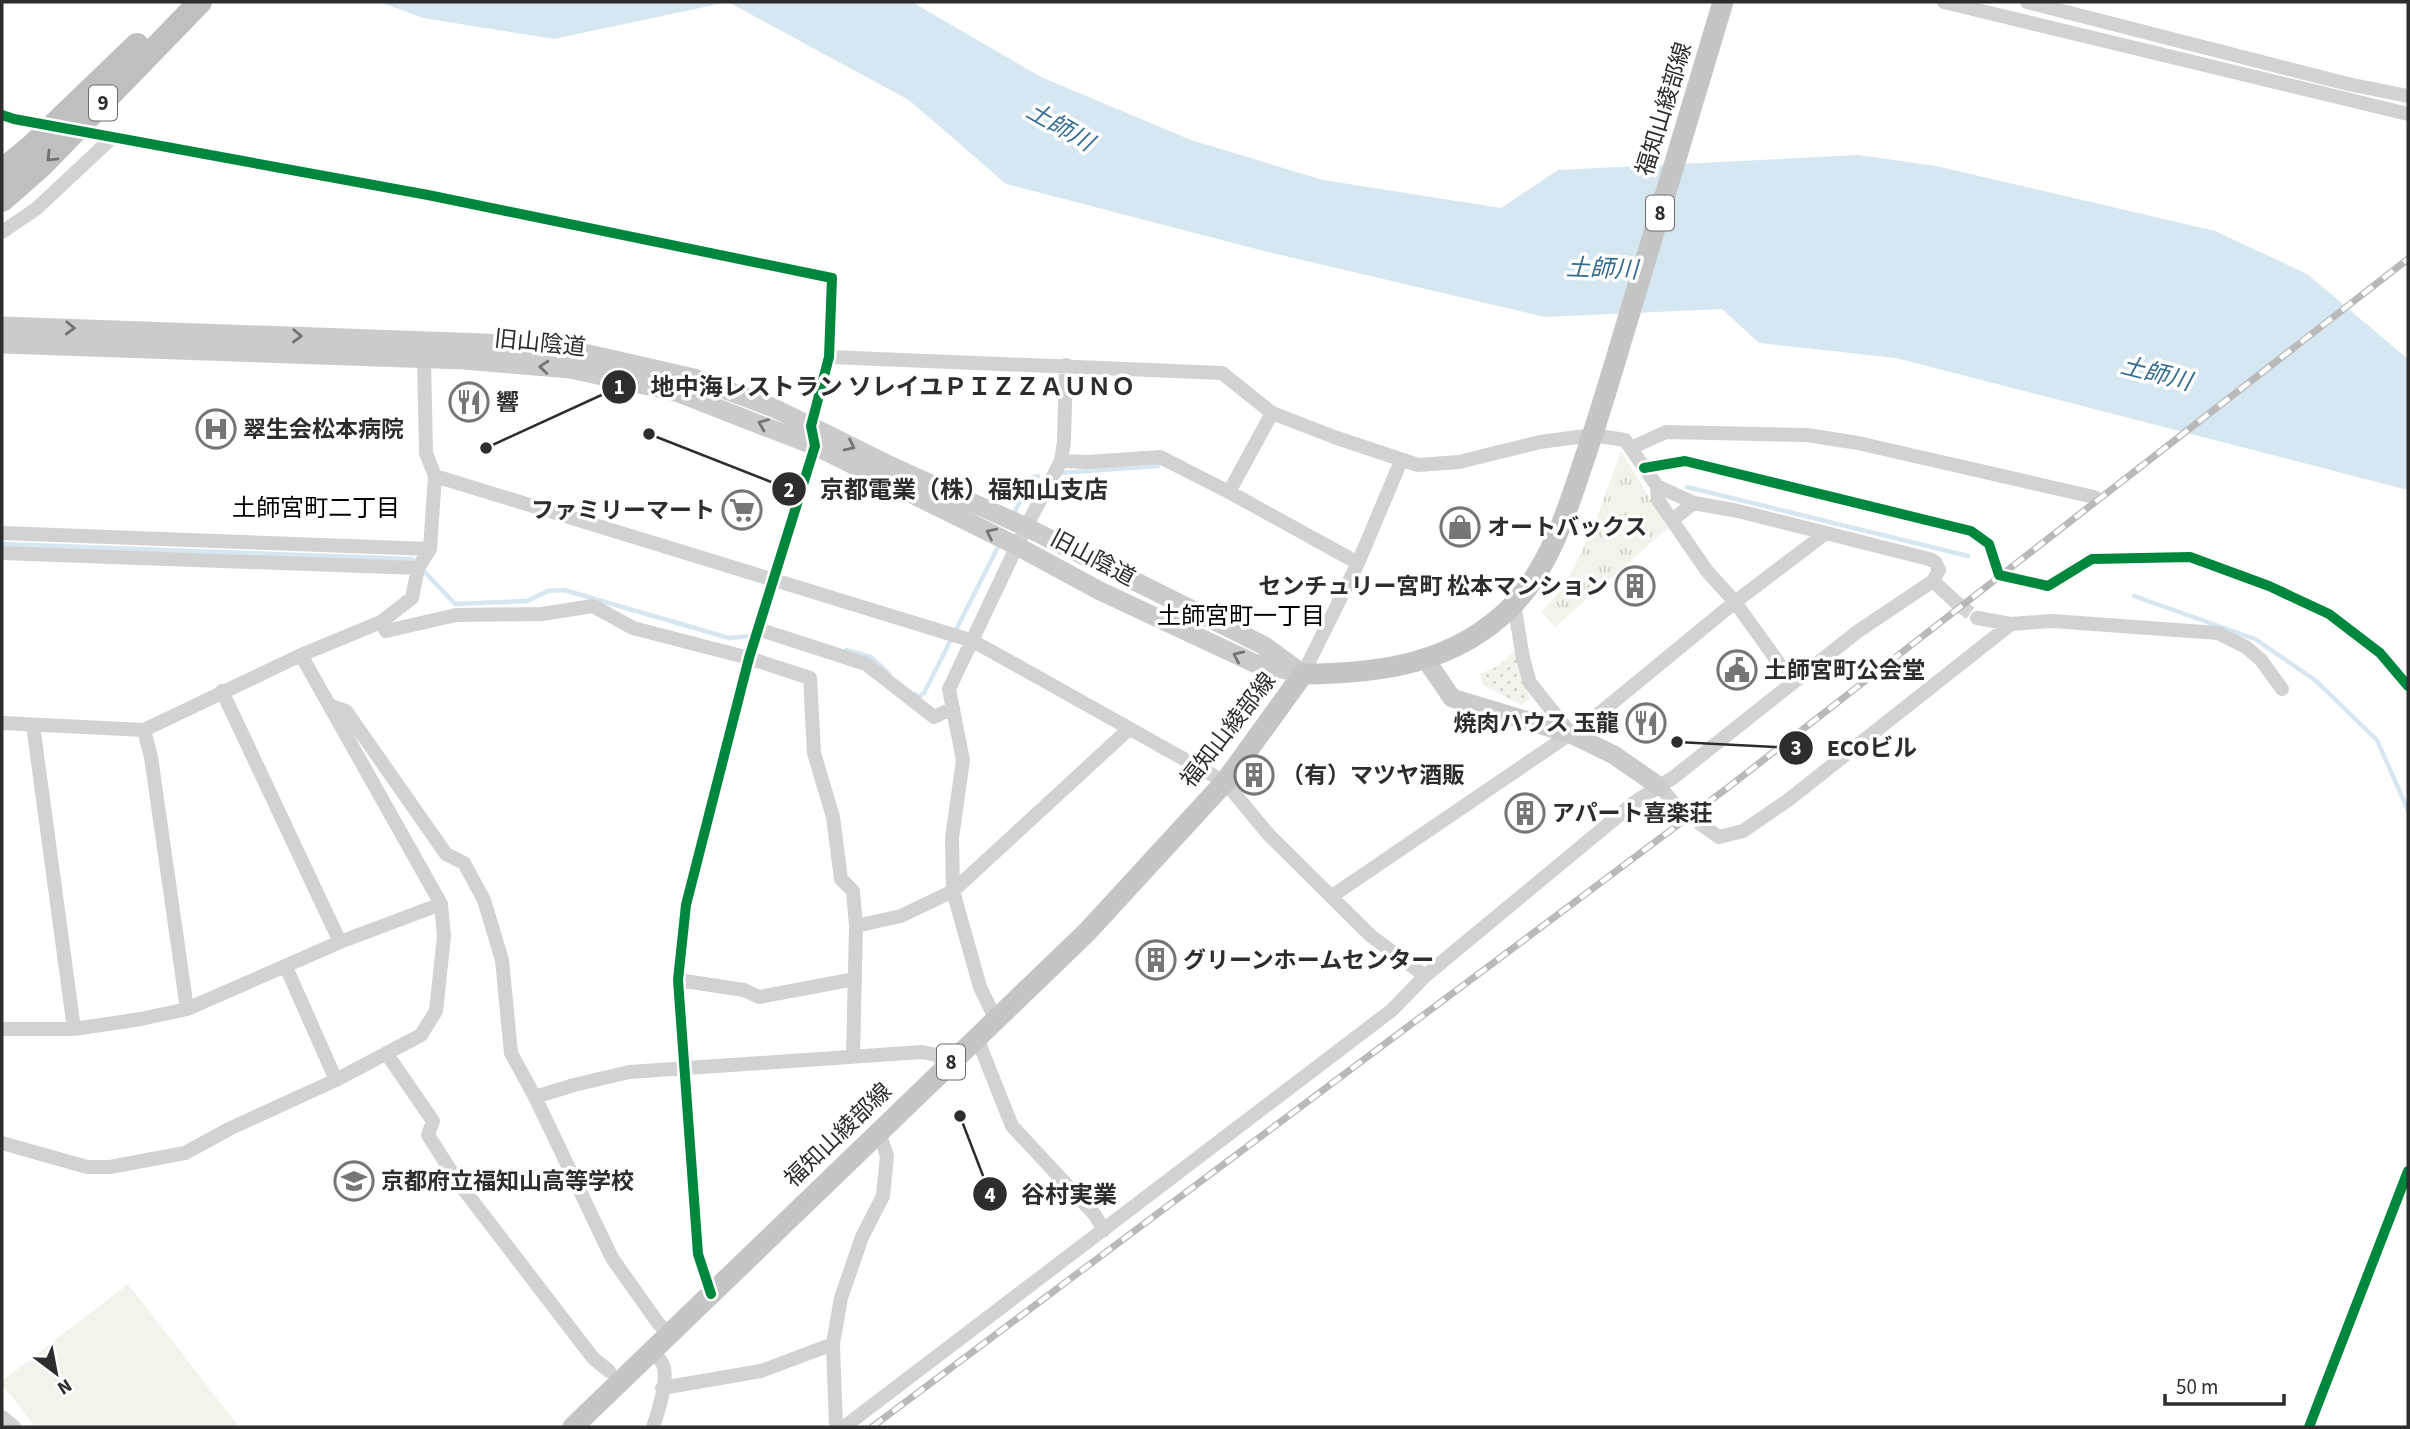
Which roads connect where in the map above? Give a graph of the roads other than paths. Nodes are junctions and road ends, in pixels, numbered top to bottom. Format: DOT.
graph roads {
  1 [pos="182,2"];
  2 [pos="200,2"];
  3 [pos="1723,2"];
  4 [pos="1944,2"];
  5 [pos="2027,2"];
  6 [pos="2408,96"];
  7 [pos="2408,114"];
  8 [pos="8,117"];
  9 [pos="2,131"];
  10 [pos="113,137"];
  11 [pos="2,171"];
  12 [pos="2,200"];
  13 [pos="2,232"];
  14 [pos="2,326"];
  15 [pos="2,344"];
  16 [pos="829,357"];
  17 [pos="424,359"];
  18 [pos="1066,365"];
  19 [pos="1272,412"];
  20 [pos="811,426"];
  21 [pos="1595,429"];
  22 [pos="815,446"];
  23 [pos="1631,448"];
  24 [pos="1062,461"];
  25 [pos="1401,461"];
  26 [pos="1644,468"];
  27 [pos="436,476"];
  28 [pos="1657,486"];
  29 [pos="1229,492"];
  30 [pos="2094,497"];
  31 [pos="1694,503"];
  32 [pos="1672,520"];
  33 [pos="1026,527"];
  34 [pos="2,533"];
  35 [pos="1826,533"];
  36 [pos="1017,546"];
  37 [pos="430,550"];
  38 [pos="2,553"];
  39 [pos="1358,563"];
  40 [pos="418,568"];
  41 [pos="1999,575"];
  42 [pos="1933,580"];
  43 [pos="772,581"];
  44 [pos="2048,586"];
  45 [pos="1735,602"];
  46 [pos="1514,604"];
  47 [pos="1959,606"];
  48 [pos="1977,618"];
  49 [pos="381,622"];
  50 [pos="2011,624"];
  51 [pos="758,629"];
  52 [pos="973,640"];
  53 [pos="301,655"];
  54 [pos="749,658"];
  55 [pos="1426,660"];
  56 [pos="1303,674"];
  57 [pos="1793,683"];
  58 [pos="2408,685"];
  59 [pos="2282,689"];
  60 [pos="222,691"];
  61 [pos="329,705"];
  62 [pos="953,708"];
  63 [pos="2,723"];
  64 [pos="33,725"];
  65 [pos="1129,729"];
  66 [pos="144,730"];
  67 [pos="1571,734"];
  68 [pos="1225,782"];
  69 [pos="1660,787"];
  70 [pos="1681,811"];
  71 [pos="1709,830"];
  72 [pos="953,891"];
  73 [pos="1332,895"];
  74 [pos="441,904"];
  75 [pos="856,926"];
  76 [pos="340,942"];
  77 [pos="286,967"];
  78 [pos="1425,976"];
  79 [pos="855,979"];
  80 [pos="678,980"];
  81 [pos="187,1009"];
  82 [pos="996,1020"];
  83 [pos="2,1029"];
  84 [pos="74,1029"];
  85 [pos="976,1038"];
  86 [pos="386,1053"];
  87 [pos="853,1056"];
  88 [pos="684,1067"];
  89 [pos="946,1067"];
  90 [pos="336,1080"];
  91 [pos="535,1097"];
  92 [pos="879,1132"];
  93 [pos="2,1143"];
  94 [pos="2408,1171"];
  95 [pos="1104,1230"];
  96 [pos="711,1294"];
  97 [pos="669,1334"];
  98 [pos="833,1344"];
  99 [pos="652,1351"];
  100 [pos="609,1371"];
  101 [pos="662,1388"];
  102 [pos="2,1418"];
  103 [pos="14,1427"];
  104 [pos="573,1427"];
  105 [pos="653,1427"];
  106 [pos="836,1427"];
  107 [pos="844,1427"];
  108 [pos="2309,1427"];
  1 -- 11 [label="highway, 9, bridge"];
  2 -- 12 [label="highway, 9, one-way, bridge"];
  3 -- 21 [label="main road, 福知山綾部線 / 8"];
  4 -- 7 [label="street"];
  5 -- 6 [label="street"];
  8 -- 9 [label="street"];
  8 -- 10 [label="street"];
  10 -- 13 [label="street"];
  10 -- 16 [label="street"];
  14 -- 20 [label="street, one-way"];
  15 -- 17 [label="street, 旧山陰道"];
  16 -- 18 [label="street"];
  16 -- 20 [label="street"];
  22 -- 17 [label="street, 旧山陰道, one-way"];
  17 -- 27 [label="street"];
  18 -- 19 [label="street"];
  18 -- 24 [label="street"];
  19 -- 25 [label="street"];
  19 -- 29 [label="street"];
  20 -- 22 [label="street"];
  20 -- 33 [label="street, one-way"];
  21 -- 23 [label="street"];
  21 -- 25 [label="street"];
  21 -- 46 [label="main road, 福知山綾部線 / 8"];
  36 -- 22 [label="street, 旧山陰道, one-way"];
  22 -- 43 [label="street"];
  23 -- 26 [label="street"];
  23 -- 30 [label="street"];
  24 -- 29 [label="street"];
  24 -- 33 [label="street"];
  25 -- 39 [label="street"];
  26 -- 28 [label="street"];
  26 -- 41 [label="street"];
  27 -- 37 [label="street"];
  27 -- 43 [label="street"];
  28 -- 31 [label="street"];
  28 -- 32 [label="street"];
  29 -- 39 [label="street"];
  31 -- 32 [label="street"];
  31 -- 35 [label="street"];
  32 -- 45 [label="street"];
  33 -- 36 [label="street"];
  33 -- 56 [label="street"];
  34 -- 37 [label="street"];
  35 -- 42 [label="street"];
  35 -- 45 [label="street"];
  36 -- 52 [label="street"];
  56 -- 36 [label="street, 旧山陰道, one-way"];
  37 -- 40 [label="street"];
  38 -- 40 [label="street"];
  39 -- 56 [label="street"];
  40 -- 49 [label="street"];
  42 -- 47 [label="street"];
  42 -- 57 [label="street"];
  43 -- 51 [label="street"];
  43 -- 52 [label="street"];
  44 -- 58 [label="street"];
  45 -- 57 [label="street"];
  45 -- 67 [label="street"];
  46 -- 55 [label="main road, 福知山綾部線 / 8"];
  46 -- 67 [label="street"];
  48 -- 50 [label="street"];
  49 -- 53 [label="street"];
  49 -- 54 [label="street"];
  50 -- 59 [label="street"];
  50 -- 71 [label="street"];
  51 -- 54 [label="street"];
  51 -- 62 [label="street"];
  52 -- 62 [label="street"];
  52 -- 65 [label="street"];
  53 -- 60 [label="street"];
  53 -- 61 [label="street"];
  54 -- 75 [label="street"];
  54 -- 80 [label="street"];
  55 -- 56 [label="main road, 福知山綾部線 / 8"];
  55 -- 67 [label="street"];
  56 -- 68 [label="main road, 福知山綾部線 / 8"];
  57 -- 69 [label="street"];
  60 -- 66 [label="street"];
  60 -- 76 [label="street"];
  61 -- 74 [label="street"];
  61 -- 91 [label="street"];
  62 -- 72 [label="street"];
  63 -- 64 [label="street"];
  64 -- 66 [label="street"];
  64 -- 84 [label="street"];
  65 -- 68 [label="street"];
  65 -- 72 [label="street"];
  66 -- 81 [label="street"];
  67 -- 69 [label="street"];
  67 -- 73 [label="street"];
  68 -- 73 [label="street"];
  68 -- 82 [label="main road, 福知山綾部線 / 8"];
  69 -- 70 [label="street"];
  69 -- 78 [label="street"];
  72 -- 75 [label="street"];
  72 -- 82 [label="street"];
  73 -- 78 [label="street"];
  74 -- 76 [label="street"];
  74 -- 86 [label="street"];
  75 -- 79 [label="street"];
  76 -- 77 [label="street"];
  77 -- 81 [label="street"];
  77 -- 90 [label="street"];
  78 -- 95 [label="street"];
  79 -- 80 [label="street"];
  79 -- 87 [label="street"];
  80 -- 88 [label="street"];
  81 -- 84 [label="street"];
  82 -- 85 [label="main road, 福知山綾部線 / 8"];
  83 -- 84 [label="street"];
  85 -- 89 [label="main road, 福知山綾部線 / 8"];
  85 -- 95 [label="street"];
  86 -- 90 [label="street"];
  86 -- 100 [label="street"];
  87 -- 88 [label="street"];
  87 -- 89 [label="street"];
  88 -- 91 [label="street"];
  88 -- 96 [label="street"];
  89 -- 92 [label="main road, 福知山綾部線 / 8"];
  90 -- 93 [label="street"];
  91 -- 97 [label="street"];
  92 -- 96 [label="main road, 福知山綾部線 / 8"];
  92 -- 98 [label="street"];
  94 -- 108 [label="street"];
  95 -- 107 [label="street"];
  96 -- 97 [label="main road, 福知山綾部線 / 8"];
  97 -- 99 [label="main road, 福知山綾部線 / 8"];
  98 -- 101 [label="street"];
  98 -- 106 [label="street"];
  99 -- 101 [label="street"];
  99 -- 104 [label="main road, 福知山綾部線 / 8"];
  101 -- 105 [label="street"];
  102 -- 103 [label="street"];
}
